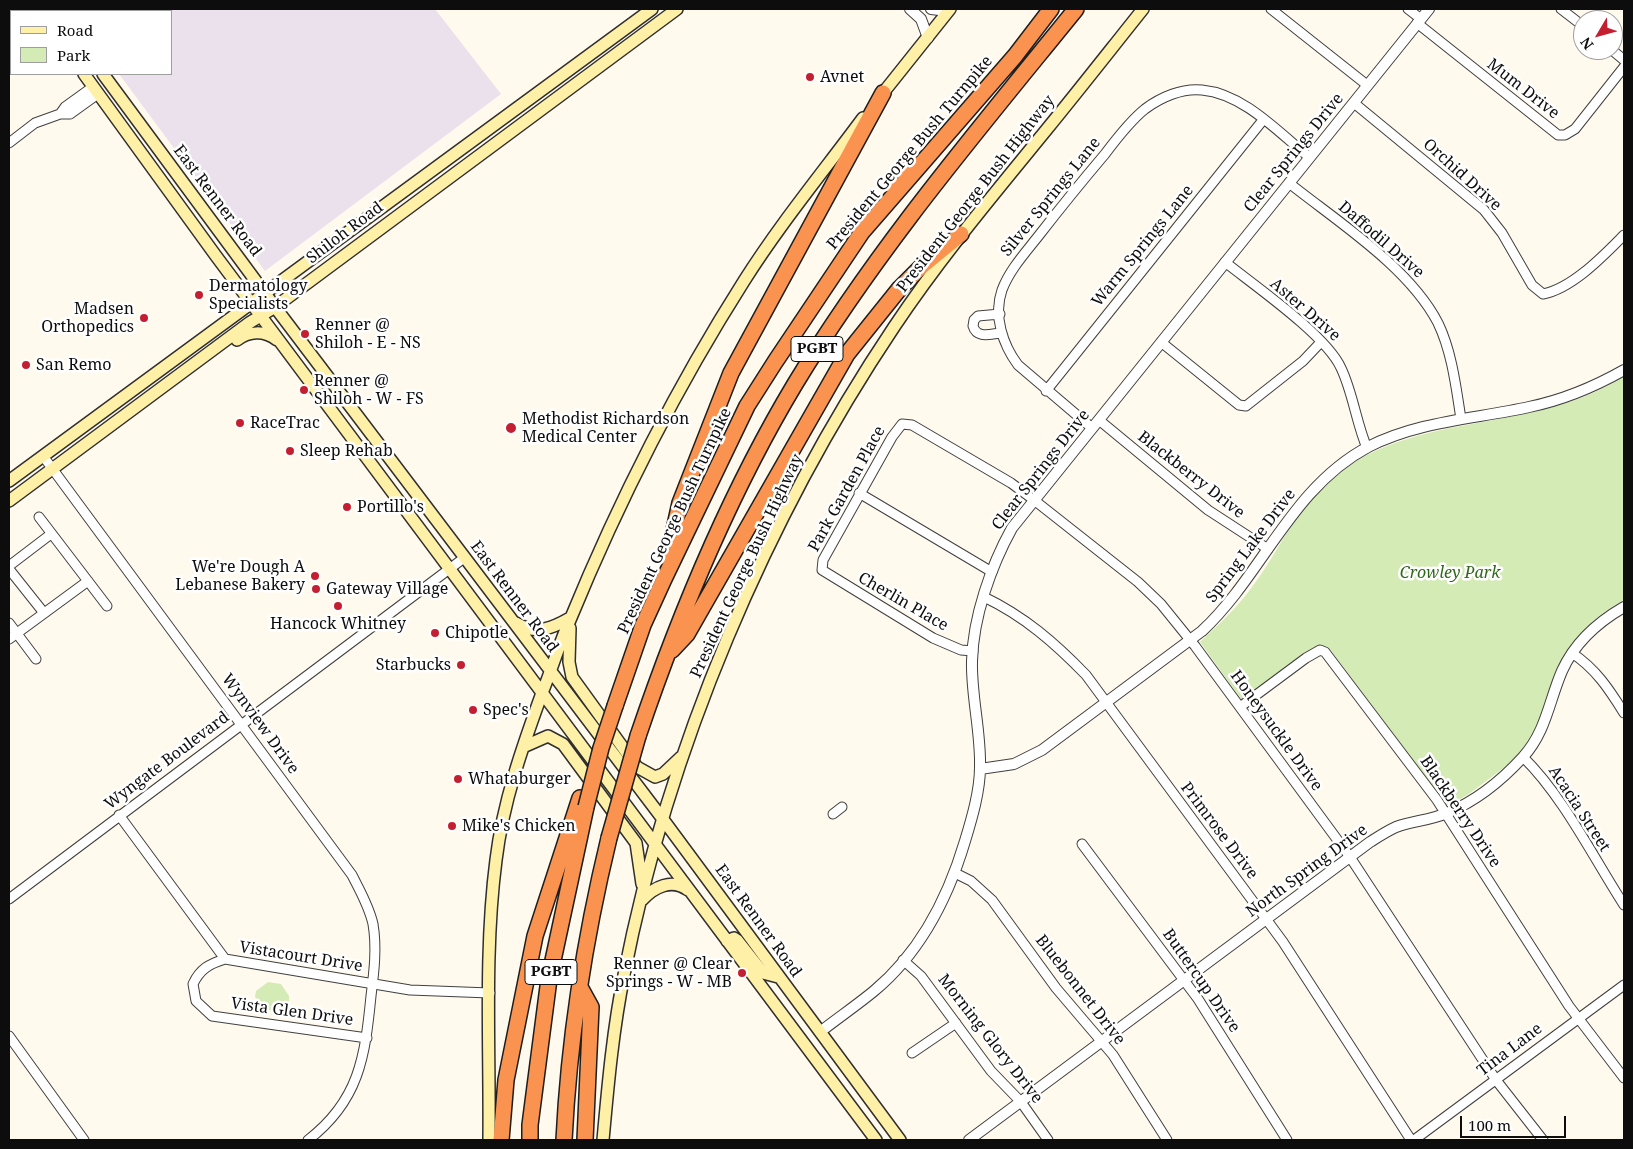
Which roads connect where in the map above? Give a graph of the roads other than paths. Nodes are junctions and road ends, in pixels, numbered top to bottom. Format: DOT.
graph roads {
  1 [pos="652,9"];
  2 [pos="677,9"];
  3 [pos="910,9"];
  4 [pos="931,9"];
  5 [pos="1051,9"];
  6 [pos="1076,9"];
  7 [pos="1143,9"];
  8 [pos="1271,9"];
  9 [pos="1408,9"];
  10 [pos="1429,9"];
  11 [pos="1561,9"];
  12 [pos="949,10"];
  13 [pos="1573,18"];
  14 [pos="1419,21"];
  15 [pos="928,38"];
  16 [pos="1624,67"];
  17 [pos="85,75"];
  18 [pos="105,77"];
  19 [pos="1367,85"];
  20 [pos="96,90"];
  21 [pos="883,93"];
  22 [pos="1354,103"];
  23 [pos="513,111"];
  24 [pos="1264,120"];
  25 [pos="518,126"];
  26 [pos="9,143"];
  27 [pos="1309,158"];
  28 [pos="909,159"];
  29 [pos="1289,182"];
  30 [pos="357,225"];
  31 [pos="862,232"];
  32 [pos="961,234"];
  33 [pos="1624,235"];
  34 [pos="366,238"];
  35 [pos="1225,262"];
  36 [pos="265,294"];
  37 [pos="251,302"];
  38 [pos="275,307"];
  39 [pos="1000,314"];
  40 [pos="261,316"];
  41 [pos="1001,333"];
  42 [pos="1161,342"];
  43 [pos="1322,342"];
  44 [pos="282,344"];
  45 [pos="185,370"];
  46 [pos="1624,370"];
  47 [pos="145,380"];
  48 [pos="1046,391"];
  49 [pos="154,393"];
  50 [pos="335,415"];
  51 [pos="356,415"];
  52 [pos="1462,419"];
  53 [pos="902,424"];
  54 [pos="1095,424"];
  55 [pos="1367,448"];
  56 [pos="364,454"];
  57 [pos="43,456"];
  58 [pos="389,458"];
  59 [pos="52,468"];
  60 [pos="9,481"];
  61 [pos="859,493"];
  62 [pos="1034,500"];
  63 [pos="9,501"];
  64 [pos="39,517"];
  65 [pos="52,534"];
  66 [pos="1268,549"];
  67 [pos="464,558"];
  68 [pos="9,568"];
  69 [pos="450,568"];
  70 [pos="822,570"];
  71 [pos="992,572"];
  72 [pos="664,579"];
  73 [pos="88,581"];
  74 [pos="984,597"];
  75 [pos="107,606"];
  76 [pos="1624,607"];
  77 [pos="44,613"];
  78 [pos="570,618"];
  79 [pos="514,621"];
  80 [pos="9,623"];
  81 [pos="13,636"];
  82 [pos="1191,640"];
  83 [pos="973,651"];
  84 [pos="1572,653"];
  85 [pos="666,656"];
  86 [pos="36,659"];
  87 [pos="550,670"];
  88 [pos="543,692"];
  89 [pos="1106,702"];
  90 [pos="1240,707"];
  91 [pos="1624,713"];
  92 [pos="241,724"];
  93 [pos="523,747"];
  94 [pos="683,755"];
  95 [pos="1523,757"];
  96 [pos="980,769"];
  97 [pos="583,802"];
  98 [pos="842,808"];
  99 [pos="833,814"];
  100 [pos="1446,814"];
  101 [pos="120,815"];
  102 [pos="662,818"];
  103 [pos="656,844"];
  104 [pos="1082,844"];
  105 [pos="1350,857"];
  106 [pos="955,873"];
  107 [pos="690,891"];
  108 [pos="9,899"];
  109 [pos="642,900"];
  110 [pos="1624,905"];
  111 [pos="1266,920"];
  112 [pos="728,941"];
  113 [pos="225,960"];
  114 [pos="903,960"];
  115 [pos="778,977"];
  116 [pos="1185,981"];
  117 [pos="372,984"];
  118 [pos="1624,985"];
  119 [pos="580,987"];
  120 [pos="490,993"];
  121 [pos="1578,1019"];
  122 [pos="956,1023"];
  123 [pos="820,1032"];
  124 [pos="9,1036"];
  125 [pos="367,1038"];
  126 [pos="1103,1042"];
  127 [pos="804,1044"];
  128 [pos="912,1053"];
  129 [pos="1624,1078"];
  130 [pos="1496,1080"];
  131 [pos="1021,1102"];
  132 [pos="84,1140"];
  133 [pos="308,1140"];
  134 [pos="490,1140"];
  135 [pos="501,1140"];
  136 [pos="530,1140"];
  137 [pos="564,1140"];
  138 [pos="585,1140"];
  139 [pos="603,1140"];
  140 [pos="876,1140"];
  141 [pos="900,1140"];
  142 [pos="969,1140"];
  143 [pos="1048,1140"];
  144 [pos="1167,1140"];
  145 [pos="1287,1140"];
  146 [pos="1412,1140"];
  147 [pos="1543,1140"];
  1 -- 23 [label="main road, Shiloh Road"];
  2 -- 25 [label="main road, Shiloh Road"];
  3 -- 15 [label="street"];
  4 -- 12 [label="street"];
  5 -- 31 [label="highway, President George Bush Turnpike / PGBT"];
  6 -- 85 [label="highway, PGBT"];
  7 -- 32 [label="main road, President George Bush Highway"];
  8 -- 19 [label="street"];
  9 -- 14 [label="street, Mum Drive"];
  10 -- 14 [label="street, Clear Springs Drive"];
  11 -- 13 [label="street"];
  12 -- 15 [label="main road"];
  14 -- 16 [label="street, Mum Drive"];
  14 -- 19 [label="street, Clear Springs Drive"];
  15 -- 21 [label="main road"];
  17 -- 20 [label="main road, East Renner Road"];
  18 -- 20 [label="main road"];
  18 -- 36 [label="main road, East Renner Road"];
  19 -- 22 [label="street, Clear Springs Drive"];
  20 -- 26 [label="street"];
  20 -- 37 [label="main road, East Renner Road"];
  21 -- 72 [label="highway"];
  21 -- 78 [label="main road"];
  22 -- 27 [label="street, Clear Springs Drive"];
  22 -- 33 [label="street, Orchid Drive"];
  23 -- 25 [label="main road"];
  23 -- 30 [label="main road, Shiloh Road"];
  24 -- 27 [label="street, Silver Springs Lane"];
  24 -- 39 [label="street, Silver Springs Lane"];
  24 -- 48 [label="street, Warm Springs Lane"];
  25 -- 34 [label="main road, Shiloh Road"];
  27 -- 29 [label="street, Clear Springs Drive"];
  28 -- 31 [label="highway"];
  29 -- 35 [label="street, Clear Springs Drive"];
  29 -- 52 [label="street, Daffodil Drive"];
  30 -- 34 [label="main road"];
  30 -- 36 [label="main road, Shiloh Road"];
  31 -- 72 [label="highway, President George Bush Turnpike / PGBT"];
  32 -- 85 [label="highway"];
  32 -- 94 [label="main road, President George Bush Highway"];
  34 -- 38 [label="main road, Shiloh Road"];
  35 -- 42 [label="street, Clear Springs Drive"];
  35 -- 43 [label="street, Aster Drive"];
  36 -- 37 [label="main road, Shiloh Road"];
  36 -- 38 [label="main road, East Renner Road"];
  37 -- 40 [label="main road, East Renner Road"];
  37 -- 47 [label="main road, Shiloh Road"];
  38 -- 40 [label="main road, Shiloh Road"];
  38 -- 51 [label="main road, East Renner Road"];
  39 -- 41 [label="street, Silver Springs Lane"];
  39 -- 41 [label="street"];
  40 -- 44 [label="main road, East Renner Road"];
  40 -- 45 [label="main road, Shiloh Road"];
  41 -- 48 [label="street, Silver Springs Lane"];
  42 -- 43 [label="street"];
  42 -- 54 [label="street, Clear Springs Drive"];
  43 -- 55 [label="street, Aster Drive"];
  44 -- 45 [label="main road"];
  44 -- 50 [label="main road, East Renner Road"];
  45 -- 49 [label="main road, Shiloh Road"];
  46 -- 52 [label="street, Spring Lake Drive"];
  47 -- 49 [label="main road"];
  47 -- 57 [label="main road, Shiloh Road"];
  48 -- 54 [label="street, Silver Springs Lane"];
  49 -- 59 [label="main road, Shiloh Road"];
  50 -- 51 [label="main road"];
  50 -- 56 [label="main road, East Renner Road"];
  51 -- 58 [label="main road, East Renner Road"];
  52 -- 55 [label="street, Spring Lake Drive"];
  53 -- 61 [label="street, Park Garden Place"];
  53 -- 62 [label="street, Honeysuckle Drive"];
  54 -- 62 [label="street, Clear Springs Drive"];
  54 -- 66 [label="street, Blackberry Drive"];
  55 -- 66 [label="street, Spring Lake Drive"];
  56 -- 58 [label="main road"];
  56 -- 69 [label="main road, East Renner Road"];
  57 -- 59 [label="street, Wynview Drive"];
  57 -- 60 [label="main road, Shiloh Road"];
  58 -- 67 [label="main road, East Renner Road"];
  59 -- 63 [label="main road, Shiloh Road"];
  59 -- 92 [label="street, Wynview Drive"];
  61 -- 70 [label="street, Park Garden Place"];
  61 -- 71 [label="street"];
  62 -- 71 [label="street, Clear Springs Drive"];
  62 -- 82 [label="street, Honeysuckle Drive"];
  64 -- 65 [label="street"];
  65 -- 68 [label="street"];
  65 -- 73 [label="street"];
  66 -- 82 [label="street, Spring Lake Drive"];
  67 -- 69 [label="street, Wyngate Boulevard"];
  67 -- 79 [label="main road, East Renner Road"];
  68 -- 77 [label="street"];
  69 -- 88 [label="main road, East Renner Road"];
  69 -- 92 [label="street, Wyngate Boulevard"];
  70 -- 83 [label="street, Cherlin Place"];
  71 -- 74 [label="street, Clear Springs Drive"];
  72 -- 97 [label="highway, President George Bush Turnpike / PGBT, bridge"];
  73 -- 75 [label="street"];
  73 -- 77 [label="street"];
  74 -- 83 [label="street, Clear Springs Drive"];
  74 -- 89 [label="street, Primrose Drive"];
  76 -- 84 [label="street, North Spring Drive"];
  77 -- 81 [label="street"];
  78 -- 79 [label="main road"];
  78 -- 87 [label="main road"];
  78 -- 94 [label="main road"];
  79 -- 87 [label="main road, East Renner Road"];
  80 -- 81 [label="street"];
  81 -- 86 [label="street"];
  82 -- 89 [label="street, Spring Lake Drive"];
  82 -- 90 [label="street, Honeysuckle Drive"];
  83 -- 96 [label="street, Clear Springs Drive"];
  84 -- 91 [label="street"];
  84 -- 95 [label="street, North Spring Drive"];
  85 -- 119 [label="highway, PGBT, bridge"];
  87 -- 88 [label="main road"];
  87 -- 102 [label="main road, East Renner Road"];
  88 -- 93 [label="main road"];
  88 -- 103 [label="main road, East Renner Road"];
  89 -- 96 [label="street, Spring Lake Drive"];
  89 -- 111 [label="street, Primrose Drive"];
  90 -- 100 [label="street, Blackberry Drive"];
  90 -- 105 [label="street, Honeysuckle Drive"];
  92 -- 101 [label="street, Wyngate Boulevard"];
  92 -- 117 [label="street, Wynview Drive"];
  93 -- 109 [label="main road"];
  93 -- 120 [label="main road"];
  94 -- 102 [label="main road, President George Bush Highway"];
  95 -- 100 [label="street, North Spring Drive"];
  95 -- 110 [label="street, Acacia Street"];
  96 -- 106 [label="street, Clear Springs Drive"];
  97 -- 135 [label="highway"];
  97 -- 136 [label="highway, PGBT"];
  98 -- 99 [label="street"];
  100 -- 105 [label="street, North Spring Drive"];
  100 -- 121 [label="street, Blackberry Drive"];
  101 -- 108 [label="street, Wyngate Boulevard"];
  101 -- 113 [label="street, Vistacourt Drive"];
  102 -- 103 [label="main road, President George Bush Highway"];
  102 -- 115 [label="main road, East Renner Road"];
  103 -- 107 [label="main road, East Renner Road"];
  103 -- 109 [label="main road, President George Bush Highway"];
  104 -- 116 [label="street, Buttercup Drive"];
  105 -- 111 [label="street, North Spring Drive"];
  105 -- 130 [label="street, Honeysuckle Drive"];
  106 -- 114 [label="street, Clear Springs Drive"];
  106 -- 126 [label="street, Bluebonnet Drive"];
  107 -- 109 [label="main road"];
  107 -- 112 [label="main road, East Renner Road"];
  109 -- 139 [label="main road, President George Bush Highway"];
  111 -- 116 [label="street, North Spring Drive"];
  111 -- 146 [label="street, Primrose Drive"];
  112 -- 115 [label="main road"];
  112 -- 127 [label="main road, East Renner Road"];
  113 -- 117 [label="street, Vistacourt Drive"];
  113 -- 125 [label="street, Vista Glen Drive"];
  114 -- 122 [label="street, Morning Glory Drive"];
  114 -- 123 [label="street, Clear Springs Drive"];
  115 -- 123 [label="main road, East Renner Road"];
  116 -- 126 [label="street, North Spring Drive"];
  116 -- 145 [label="street, Buttercup Drive"];
  117 -- 120 [label="street, Vistacourt Drive"];
  117 -- 125 [label="street, Wynview Drive"];
  118 -- 121 [label="street, Tina Lane"];
  119 -- 137 [label="highway, PGBT"];
  119 -- 138 [label="highway"];
  120 -- 134 [label="main road"];
  121 -- 129 [label="street, Blackberry Drive"];
  121 -- 130 [label="street, Tina Lane"];
  122 -- 128 [label="street"];
  122 -- 131 [label="street, Morning Glory Drive"];
  123 -- 127 [label="main road"];
  123 -- 141 [label="main road, East Renner Road"];
  124 -- 132 [label="street"];
  125 -- 133 [label="street, Wynview Drive"];
  126 -- 131 [label="street, North Spring Drive"];
  126 -- 144 [label="street, Bluebonnet Drive"];
  127 -- 140 [label="main road, East Renner Road"];
  130 -- 146 [label="street, Tina Lane"];
  130 -- 147 [label="street, Honeysuckle Drive"];
  131 -- 142 [label="street, North Spring Drive"];
  131 -- 143 [label="street, Morning Glory Drive"];
}
